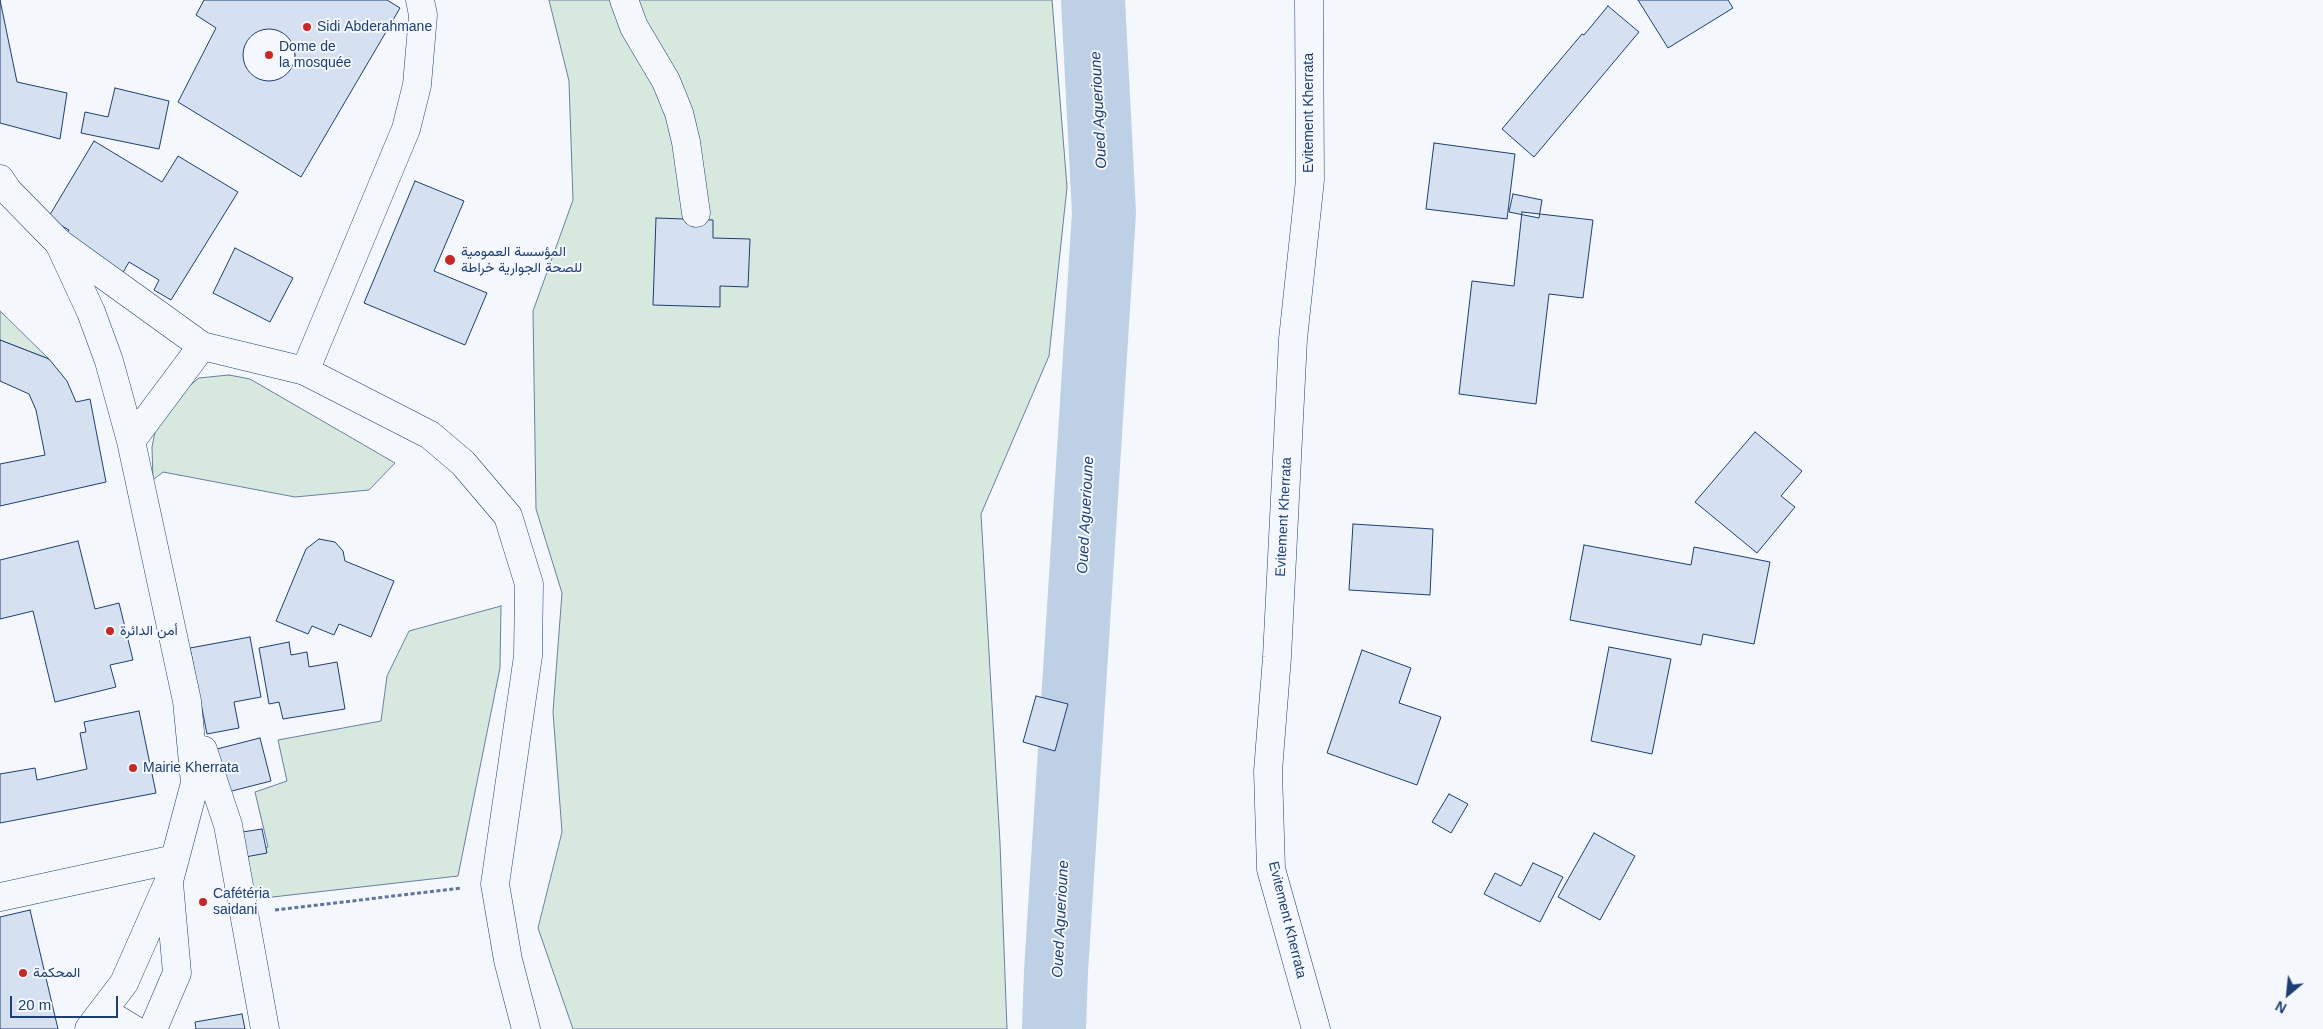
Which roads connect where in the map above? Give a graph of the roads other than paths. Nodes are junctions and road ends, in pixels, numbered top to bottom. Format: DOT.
graph roads {
  1 [pos="420,0"];
  2 [pos="624,0"];
  3 [pos="1309,0"];
  4 [pos="0,180"];
  5 [pos="696,213"];
  6 [pos="59,243"];
  7 [pos="202,346"];
  8 [pos="305,371"];
  9 [pos="132,441"];
  10 [pos="187,701"];
  11 [pos="172,870"];
  12 [pos="0,897"];
  13 [pos="96,1020"];
  14 [pos="133,1029"];
  15 [pos="153,1029"];
  16 [pos="265,1029"];
  17 [pos="526,1029"];
  18 [pos="1316,1029"];
  1 -- 8 [label="main road"];
  2 -- 5 [label="main road"];
  3 -- 18 [label="main road, Evitement Kherrata"];
  4 -- 6 [label="main road"];
  6 -- 7 [label="main road"];
  6 -- 9 [label="main road"];
  7 -- 8 [label="main road"];
  7 -- 9 [label="main road"];
  8 -- 17 [label="main road"];
  9 -- 10 [label="main road"];
  10 -- 11 [label="main road"];
  10 -- 16 [label="main road"];
  11 -- 12 [label="main road"];
  11 -- 13 [label="main road"];
  11 -- 15 [label="main road"];
  13 -- 14 [label="main road"];
}
